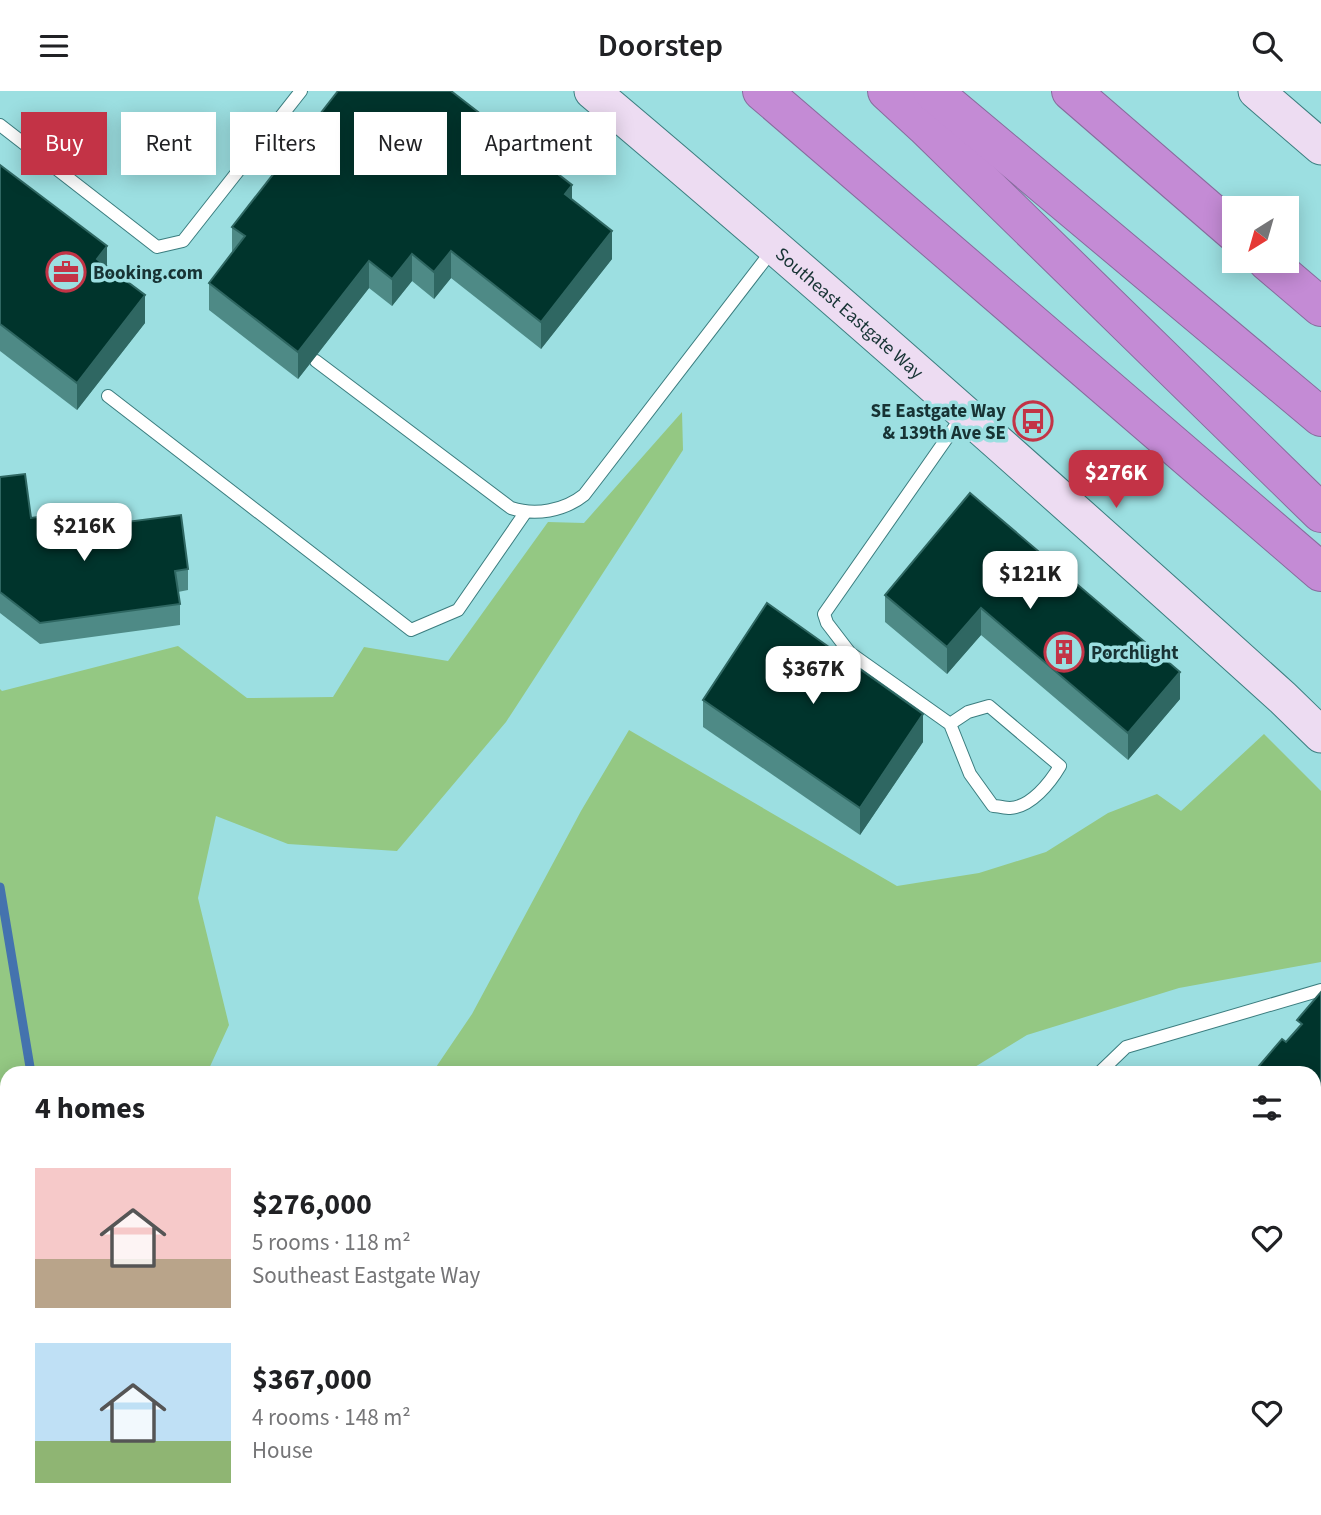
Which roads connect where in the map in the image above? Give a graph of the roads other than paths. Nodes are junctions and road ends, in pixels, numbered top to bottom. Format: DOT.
graph roads {
  1 [pos="301,91"];
  2 [pos="592,91"];
  3 [pos="762,91"];
  4 [pos="887,91"];
  5 [pos="932,91"];
  6 [pos="1071,91"];
  7 [pos="1256,91"];
  8 [pos="0,125"];
  9 [pos="1321,147"];
  10 [pos="1222,222"];
  11 [pos="775,246"];
  12 [pos="1281,273"];
  13 [pos="1321,307"];
  14 [pos="316,361"];
  15 [pos="107,396"];
  16 [pos="965,412"];
  17 [pos="1321,417"];
  18 [pos="525,513"];
  19 [pos="1321,513"];
  20 [pos="1321,572"];
  21 [pos="950,724"];
  22 [pos="1321,735"];
  23 [pos="1321,990"];
  24 [pos="1106,1066"];
  1 -- 8 [label="lane"];
  2 -- 11 [label="main road, Southeast Eastgate Way"];
  3 -- 20 [label="highway"];
  4 -- 19 [label="highway"];
  5 -- 17 [label="highway"];
  6 -- 10 [label="highway"];
  7 -- 9 [label="main road"];
  11 -- 16 [label="main road, Southeast Eastgate Way"];
  11 -- 18 [label="lane"];
  12 -- 13 [label="highway"];
  14 -- 18 [label="lane"];
  15 -- 18 [label="lane"];
  16 -- 21 [label="lane"];
  16 -- 22 [label="main road, Southeast Eastgate Way"];
  21 -- 21 [label="lane"];
  23 -- 24 [label="lane"];
}
